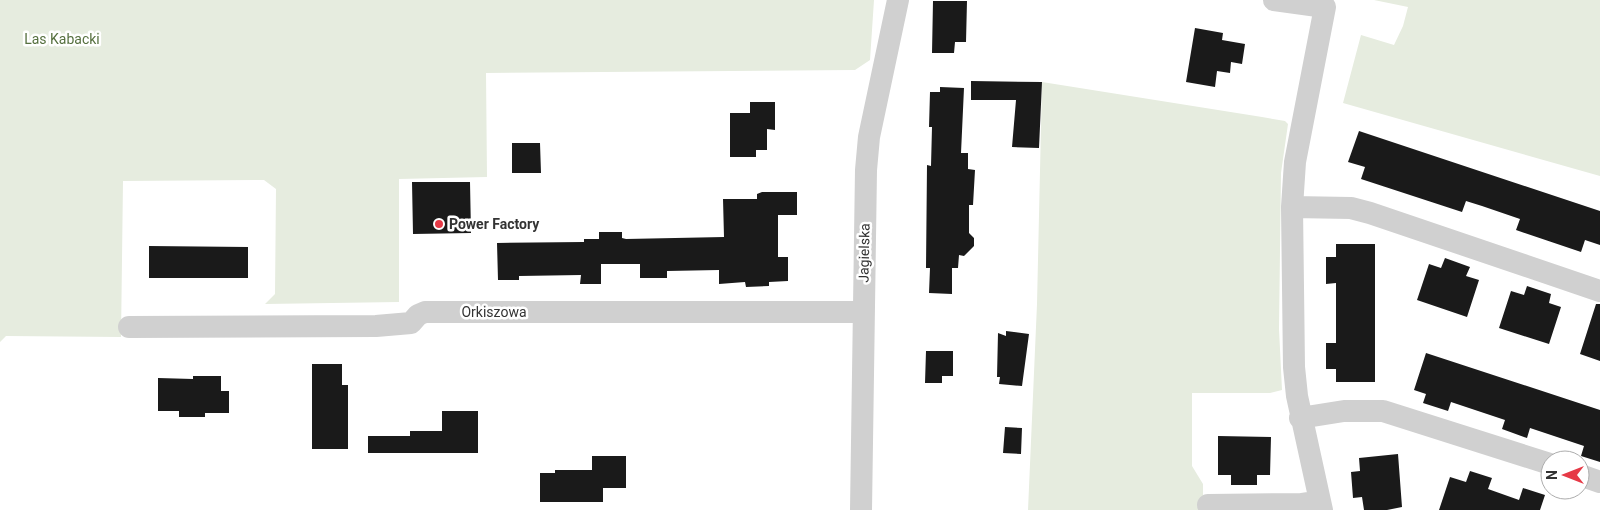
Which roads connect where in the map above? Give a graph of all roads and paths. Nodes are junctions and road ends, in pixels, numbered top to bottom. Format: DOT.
graph roads {
  1 [pos="898,0"];
  2 [pos="1274,0"];
  3 [pos="1292,207"];
  4 [pos="1600,291"];
  5 [pos="863,312"];
  6 [pos="129,327"];
  7 [pos="1300,418"];
  8 [pos="1540,461"];
  9 [pos="1208,505"];
  10 [pos="1321,505"];
  11 [pos="861,510"];
  1 -- 5 [label="street, Jagielska"];
  2 -- 3 [label="street"];
  3 -- 4 [label="street"];
  3 -- 7 [label="street"];
  5 -- 6 [label="street, Orkiszowa"];
  5 -- 11 [label="street, Jagielska"];
  7 -- 8 [label="street"];
  7 -- 10 [label="street"];
  9 -- 10 [label="street"];
}
